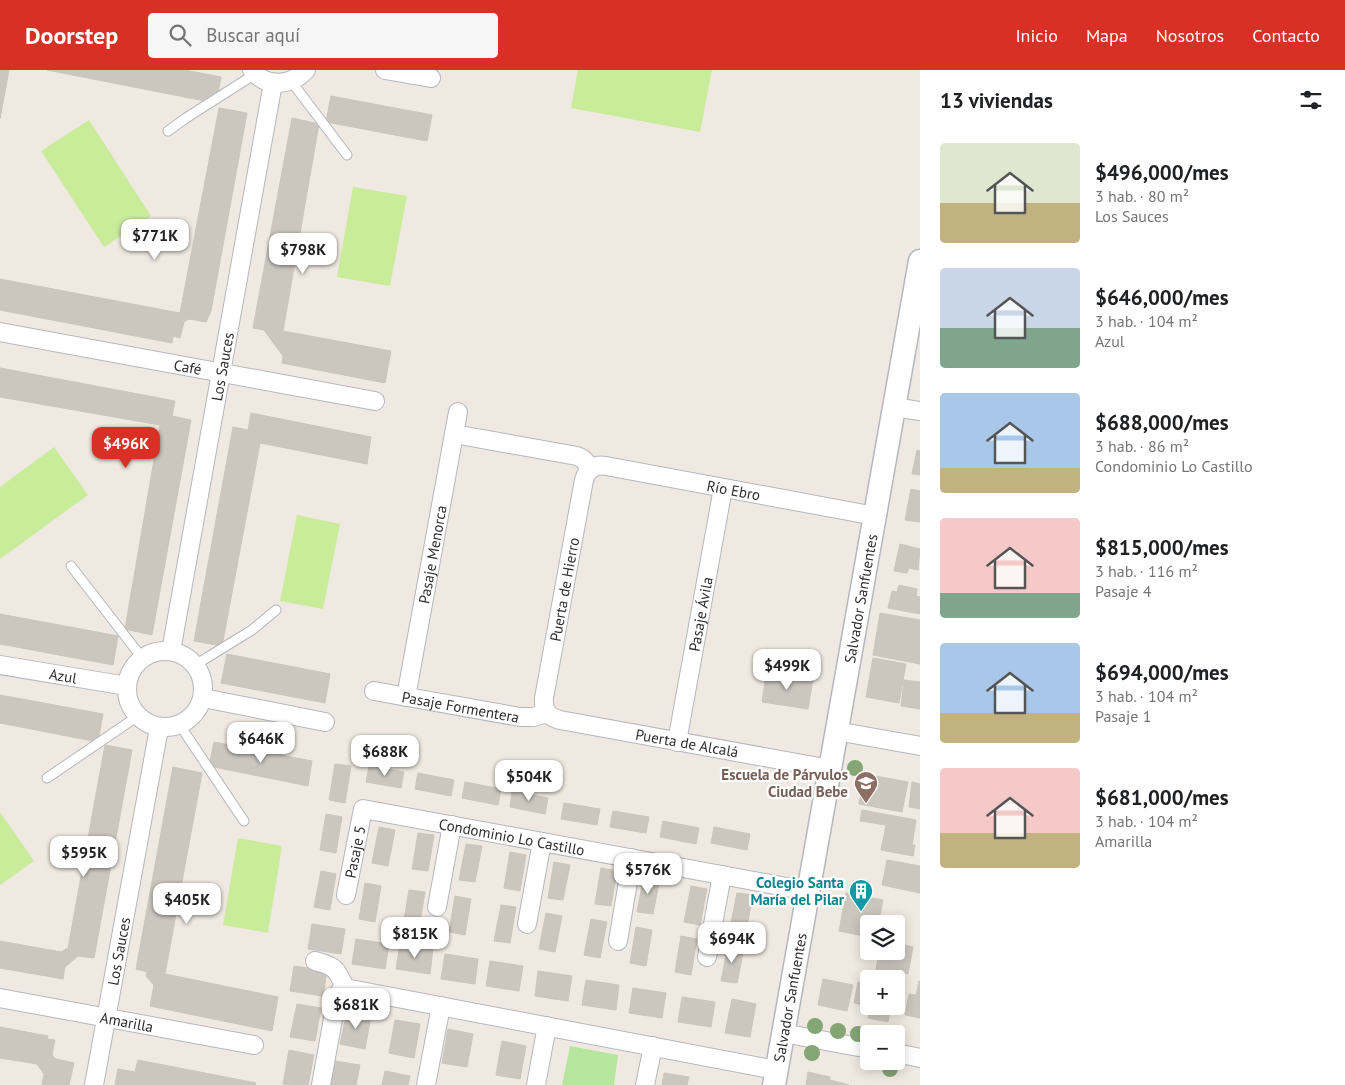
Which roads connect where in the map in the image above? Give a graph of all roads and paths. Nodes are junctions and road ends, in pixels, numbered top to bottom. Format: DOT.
graph roads {
  1 [pos="306,70"];
  2 [pos="385,70"];
  3 [pos="253,72"];
  4 [pos="430,78"];
  5 [pos="291,81"];
  6 [pos="273,83"];
  7 [pos="168,131"];
  8 [pos="347,154"];
  9 [pos="920,261"];
  10 [pos="0,332"];
  11 [pos="222,374"];
  12 [pos="375,401"];
  13 [pos="894,407"];
  14 [pos="920,411"];
  15 [pos="458,412"];
  16 [pos="454,434"];
  17 [pos="591,468"];
  18 [pos="723,488"];
  19 [pos="875,516"];
  20 [pos="71,566"];
  21 [pos="276,610"];
  22 [pos="171,651"];
  23 [pos="143,659"];
  24 [pos="0,665"];
  25 [pos="195,665"];
  26 [pos="127,686"];
  27 [pos="374,691"];
  28 [pos="406,697"];
  29 [pos="203,698"];
  30 [pos="547,713"];
  31 [pos="138,716"];
  32 [pos="325,722"];
  33 [pos="179,724"];
  34 [pos="159,728"];
  35 [pos="836,731"];
  36 [pos="677,742"];
  37 [pos="920,746"];
  38 [pos="830,769"];
  39 [pos="48,778"];
  40 [pos="363,808"];
  41 [pos="244,821"];
  42 [pos="452,825"];
  43 [pos="542,842"];
  44 [pos="632,858"];
  45 [pos="722,875"];
  46 [pos="808,890"];
  47 [pos="346,894"];
  48 [pos="437,907"];
  49 [pos="527,924"];
  50 [pos="618,941"];
  51 [pos="708,957"];
  52 [pos="315,961"];
  53 [pos="345,988"];
  54 [pos="0,998"];
  55 [pos="441,1006"];
  56 [pos="107,1016"];
  57 [pos="547,1026"];
  58 [pos="783,1033"];
  59 [pos="254,1045"];
  60 [pos="653,1046"];
  61 [pos="860,1047"];
  62 [pos="905,1055"];
  63 [pos="920,1058"];
  64 [pos="775,1077"];
  65 [pos="94,1085"];
  66 [pos="320,1085"];
  67 [pos="426,1085"];
  68 [pos="536,1085"];
  69 [pos="645,1085"];
  1 -- 5 [label="street"];
  2 -- 4 [label="street"];
  3 -- 6 [label="street"];
  3 -- 7 [label="lane"];
  5 -- 6 [label="street"];
  5 -- 8 [label="lane"];
  6 -- 11 [label="street, Los Sauces"];
  9 -- 13 [label="street, Salvador Sanfuentes"];
  10 -- 11 [label="street, Café"];
  11 -- 12 [label="street, Café"];
  11 -- 22 [label="street, Los Sauces"];
  13 -- 14 [label="street"];
  13 -- 19 [label="street, Salvador Sanfuentes"];
  15 -- 16 [label="street, Pasaje Menorca"];
  16 -- 17 [label="street"];
  16 -- 28 [label="street, Pasaje Menorca"];
  17 -- 18 [label="street, Río Ebro"];
  17 -- 30 [label="street, Puerta de Hierro"];
  18 -- 19 [label="street, Río Ebro"];
  18 -- 36 [label="street, Pasaje Ávila"];
  19 -- 35 [label="street, Salvador Sanfuentes"];
  20 -- 23 [label="lane"];
  21 -- 25 [label="lane"];
  22 -- 23 [label="street"];
  22 -- 25 [label="street"];
  23 -- 26 [label="street"];
  24 -- 26 [label="street, Azul"];
  25 -- 29 [label="street"];
  26 -- 31 [label="street"];
  27 -- 28 [label="street, Pasaje Formentera"];
  28 -- 30 [label="street, Pasaje Formentera"];
  29 -- 32 [label="street"];
  29 -- 33 [label="street"];
  30 -- 36 [label="street, Puerta de Alcalá"];
  31 -- 34 [label="street"];
  31 -- 39 [label="lane"];
  33 -- 34 [label="street"];
  33 -- 41 [label="lane"];
  34 -- 56 [label="street, Los Sauces"];
  35 -- 37 [label="street"];
  35 -- 38 [label="street, Salvador Sanfuentes"];
  36 -- 38 [label="street, Puerta de Alcalá"];
  38 -- 46 [label="street, Salvador Sanfuentes"];
  40 -- 42 [label="street, Condominio Lo Castillo"];
  40 -- 47 [label="street, Pasaje 5"];
  42 -- 43 [label="street, Condominio Lo Castillo"];
  42 -- 48 [label="street"];
  43 -- 44 [label="street, Condominio Lo Castillo"];
  43 -- 49 [label="street"];
  44 -- 45 [label="street, Condominio Lo Castillo"];
  44 -- 50 [label="street"];
  45 -- 46 [label="street, Condominio Lo Castillo"];
  45 -- 51 [label="street"];
  46 -- 58 [label="street, Salvador Sanfuentes"];
  52 -- 53 [label="street"];
  53 -- 55 [label="street"];
  53 -- 66 [label="street"];
  54 -- 56 [label="street, Amarilla"];
  55 -- 57 [label="street"];
  55 -- 67 [label="street"];
  56 -- 59 [label="street, Amarilla"];
  56 -- 65 [label="street, Los Sauces"];
  57 -- 60 [label="street"];
  57 -- 68 [label="street"];
  58 -- 61 [label="street"];
  58 -- 64 [label="street, Salvador Sanfuentes"];
  60 -- 64 [label="street"];
  60 -- 69 [label="street"];
  62 -- 63 [label="street"];
}
